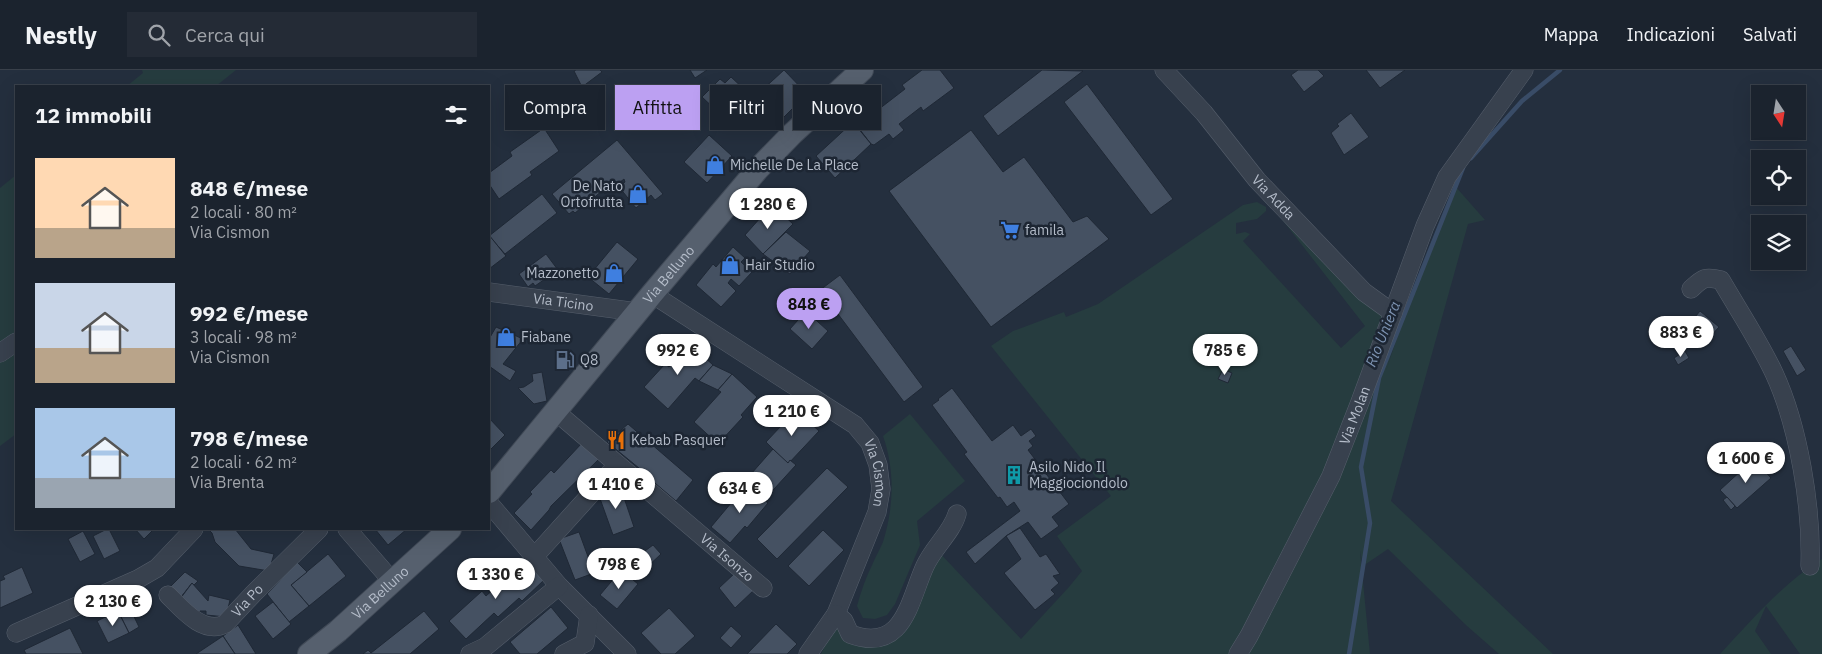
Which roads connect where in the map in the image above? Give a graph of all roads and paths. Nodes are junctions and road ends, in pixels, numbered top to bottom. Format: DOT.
graph roads {
  1 [pos="862,70"];
  2 [pos="1164,70"];
  3 [pos="1524,70"];
  4 [pos="1691,289"];
  5 [pos="490,292"];
  6 [pos="652,294"];
  7 [pos="638,312"];
  8 [pos="1392,313"];
  9 [pos="15,343"];
  10 [pos="0,353"];
  11 [pos="556,411"];
  12 [pos="617,465"];
  13 [pos="490,491"];
  14 [pos="490,504"];
  15 [pos="957,514"];
  16 [pos="193,530"];
  17 [pos="318,530"];
  18 [pos="348,530"];
  19 [pos="449,530"];
  20 [pos="534,557"];
  21 [pos="1822,559"];
  22 [pos="392,581"];
  23 [pos="559,586"];
  24 [pos="763,588"];
  25 [pos="168,595"];
  26 [pos="836,614"];
  27 [pos="589,615"];
  28 [pos="16,633"];
  29 [pos="314,652"];
  30 [pos="470,654"];
  31 [pos="564,654"];
  32 [pos="627,654"];
  33 [pos="808,654"];
  34 [pos="1238,654"];
  1 -- 6 [label="main road, Via Belluno"];
  2 -- 8 [label="street, Via Adda"];
  3 -- 8 [label="street, Via Molan"];
  4 -- 21 [label="street"];
  5 -- 7 [label="street, Via Ticino"];
  6 -- 7 [label="main road, Via Belluno"];
  6 -- 26 [label="street, Via Cismon"];
  7 -- 11 [label="main road, Via Belluno"];
  8 -- 34 [label="street, Via Molan"];
  9 -- 10 [label="street"];
  11 -- 12 [label="street, Via Isonzo"];
  11 -- 13 [label="main road, Via Belluno"];
  12 -- 20 [label="street"];
  12 -- 24 [label="street, Via Isonzo"];
  14 -- 20 [label="street"];
  15 -- 26 [label="street"];
  16 -- 28 [label="street"];
  17 -- 25 [label="street, Via Po"];
  18 -- 22 [label="street"];
  19 -- 22 [label="main road, Via Belluno"];
  20 -- 23 [label="street"];
  22 -- 29 [label="main road, Via Belluno"];
  23 -- 27 [label="street"];
  23 -- 30 [label="street"];
  26 -- 33 [label="street, Via Cismon"];
  27 -- 31 [label="street"];
  27 -- 32 [label="street"];
}
